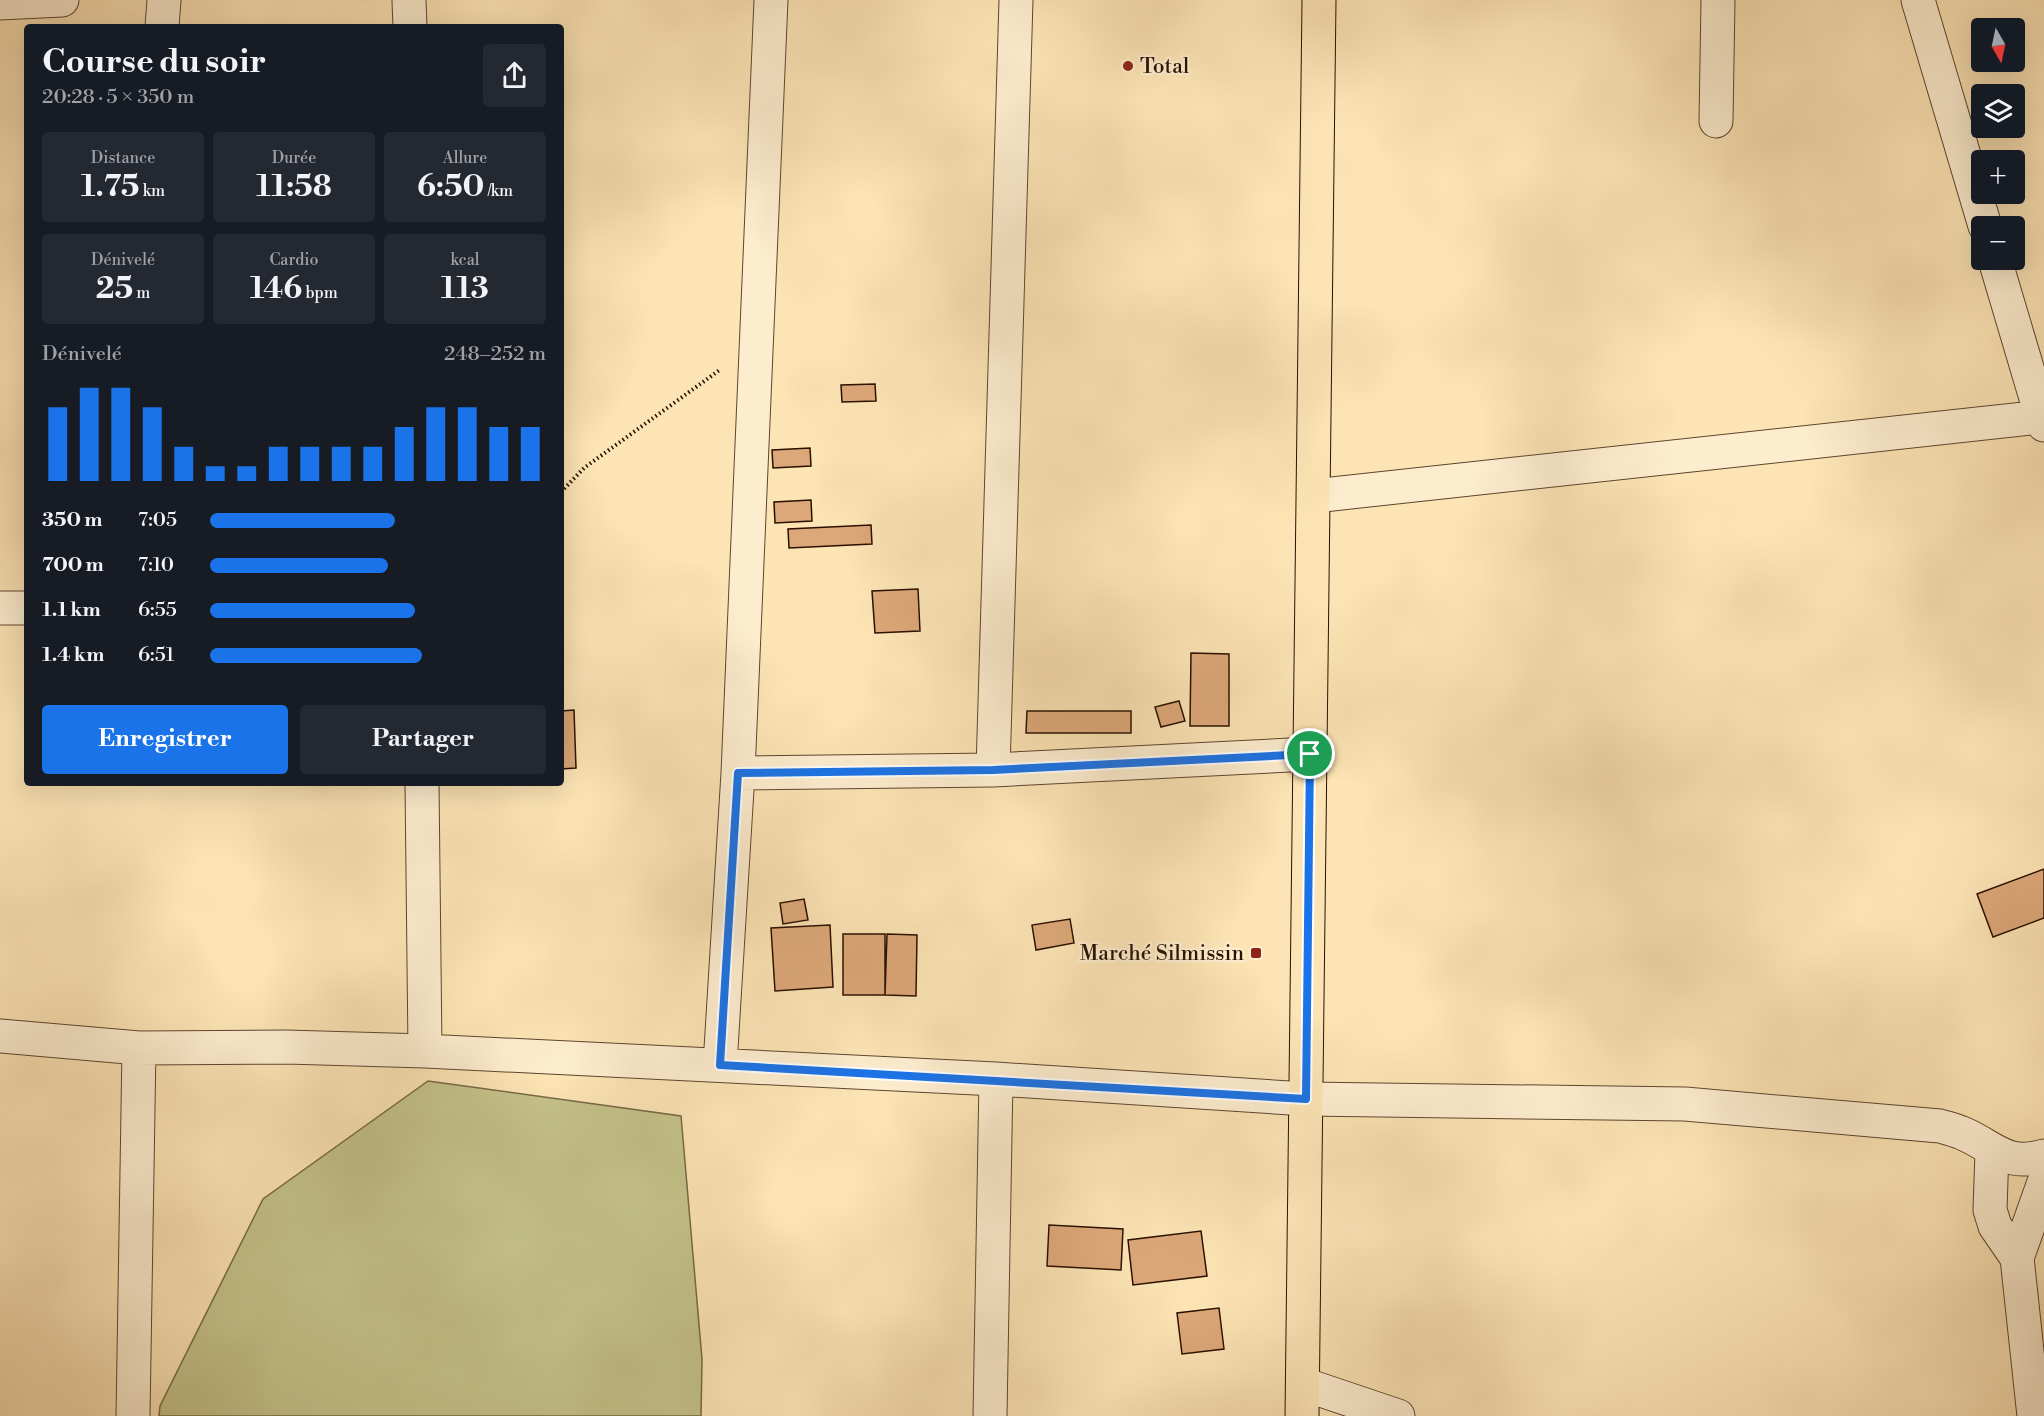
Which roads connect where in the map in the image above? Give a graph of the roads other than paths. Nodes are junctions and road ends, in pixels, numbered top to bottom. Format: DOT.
graph roads {
  1 [pos="62,0"];
  2 [pos="164,0"];
  3 [pos="771,0"];
  4 [pos="1016,0"];
  5 [pos="1318,0"];
  6 [pos="1718,0"];
  7 [pos="1918,0"];
  8 [pos="0,3"];
  9 [pos="162,24"];
  10 [pos="1716,121"];
  11 [pos="1982,216"];
  12 [pos="1998,270"];
  13 [pos="2043,421"];
  14 [pos="1314,496"];
  15 [pos="0,608"];
  16 [pos="24,608"];
  17 [pos="1310,754"];
  18 [pos="993,770"];
  19 [pos="738,773"];
  20 [pos="422,786"];
  21 [pos="0,1036"];
  22 [pos="139,1048"];
  23 [pos="425,1051"];
  24 [pos="720,1065"];
  25 [pos="996,1079"];
  26 [pos="1306,1099"];
  27 [pos="1992,1151"];
  28 [pos="2044,1156"];
  29 [pos="2044,1182"];
  30 [pos="2017,1258"];
  31 [pos="1302,1400"];
  32 [pos="133,1416"];
  33 [pos="990,1416"];
  34 [pos="1398,1416"];
  35 [pos="2034,1416"];
  1 -- 8 [label="street"];
  2 -- 9 [label="street"];
  3 -- 19 [label="street"];
  4 -- 18 [label="street"];
  5 -- 14 [label="main road"];
  6 -- 10 [label="street"];
  7 -- 11 [label="street"];
  12 -- 13 [label="street"];
  13 -- 14 [label="street"];
  14 -- 17 [label="main road"];
  15 -- 16 [label="street"];
  17 -- 18 [label="street"];
  17 -- 26 [label="main road"];
  18 -- 19 [label="street"];
  19 -- 24 [label="street"];
  20 -- 23 [label="street"];
  21 -- 22 [label="street"];
  22 -- 23 [label="street"];
  22 -- 32 [label="street"];
  23 -- 24 [label="street"];
  24 -- 25 [label="street"];
  25 -- 26 [label="street"];
  25 -- 33 [label="street"];
  26 -- 27 [label="street"];
  26 -- 31 [label="main road"];
  27 -- 28 [label="street"];
  27 -- 30 [label="street"];
  29 -- 30 [label="street"];
  30 -- 35 [label="street"];
  31 -- 34 [label="street"];
}
